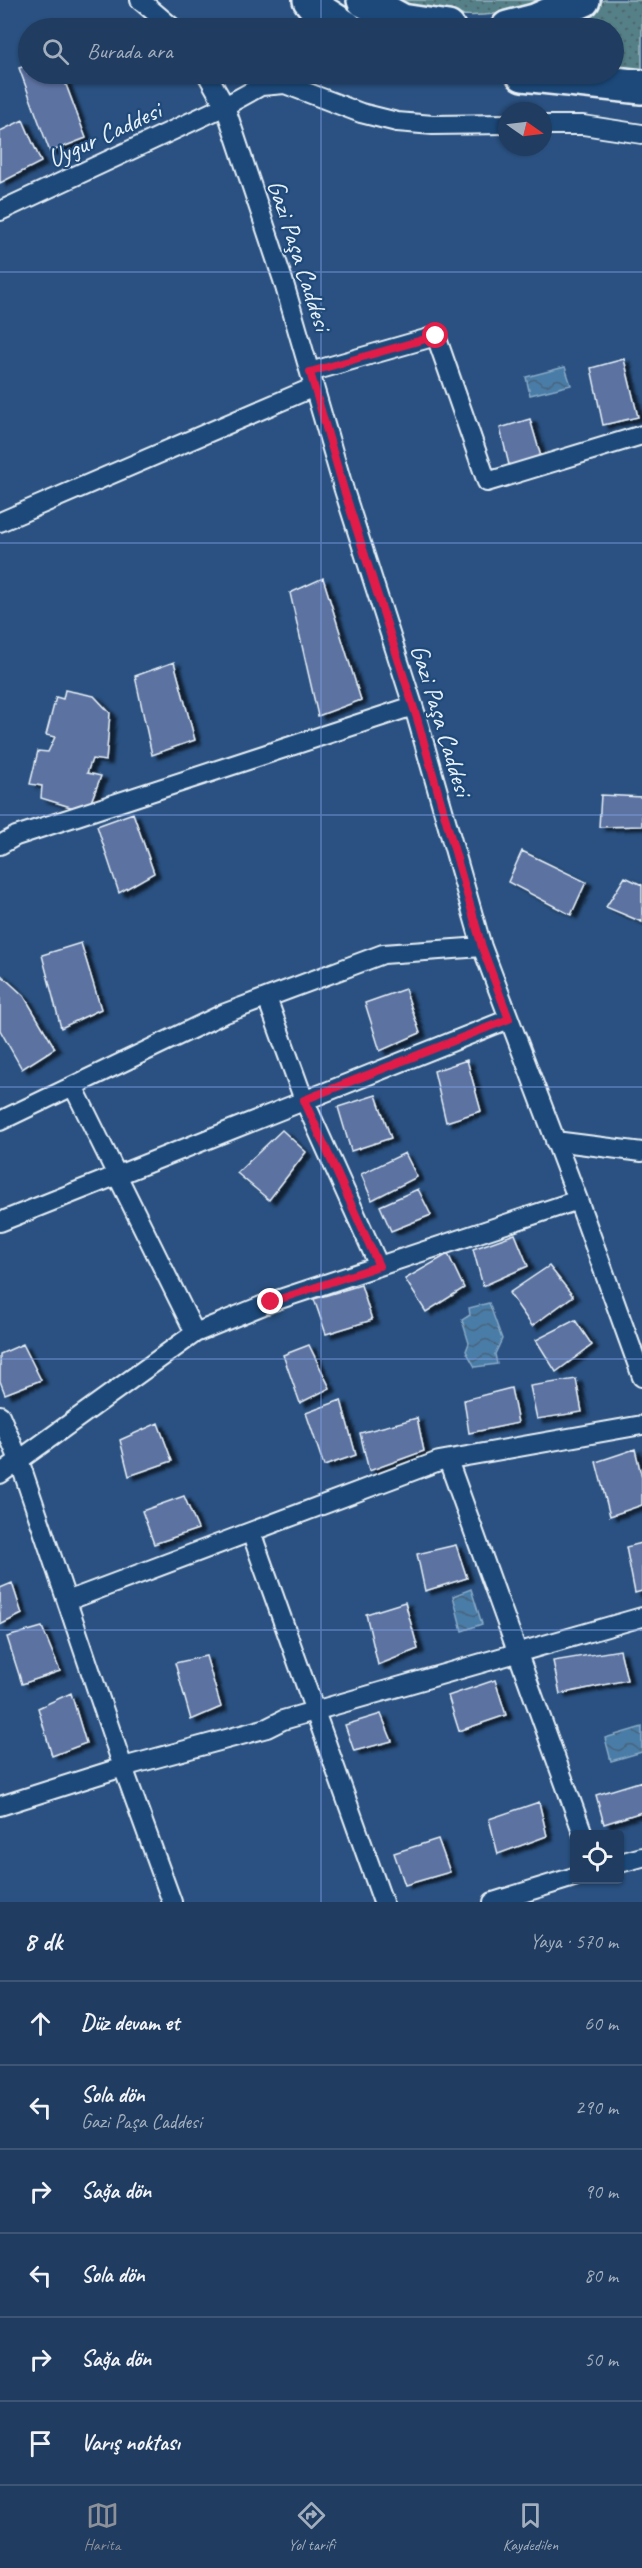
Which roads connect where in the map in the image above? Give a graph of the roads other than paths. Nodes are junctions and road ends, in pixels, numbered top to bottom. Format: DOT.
graph roads {
  1 [pos="140,0"];
  2 [pos="310,0"];
  3 [pos="364,0"];
  4 [pos="583,0"];
  5 [pos="161,18"];
  6 [pos="330,18"];
  7 [pos="397,18"];
  8 [pos="542,18"];
  9 [pos="213,84"];
  10 [pos="614,84"];
  11 [pos="642,87"];
  12 [pos="225,106"];
  13 [pos="498,124"];
  14 [pos="552,125"];
  15 [pos="642,134"];
  16 [pos="0,211"];
  17 [pos="312,380"];
  18 [pos="642,435"];
  19 [pos="0,522"];
  20 [pos="413,706"];
  21 [pos="0,845"];
  22 [pos="482,947"];
  23 [pos="267,998"];
  24 [pos="509,1019"];
  25 [pos="73,1086"];
  26 [pos="304,1100"];
  27 [pos="0,1121"];
  28 [pos="555,1141"];
  29 [pos="642,1152"];
  30 [pos="117,1175"];
  31 [pos="578,1200"];
  32 [pos="0,1222"];
  33 [pos="379,1266"];
  34 [pos="195,1333"];
  35 [pos="642,1377"];
  36 [pos="0,1415"];
  37 [pos="642,1425"];
  38 [pos="19,1460"];
  39 [pos="448,1460"];
  40 [pos="0,1474"];
  41 [pos="251,1532"];
  42 [pos="67,1601"];
  43 [pos="642,1617"];
  44 [pos="517,1655"];
  45 [pos="315,1711"];
  46 [pos="123,1767"];
  47 [pos="0,1806"];
  48 [pos="582,1830"];
  49 [pos="642,1857"];
  50 [pos="624,1862"];
  51 [pos="570,1878"];
  52 [pos="172,1902"];
  53 [pos="383,1902"];
  54 [pos="492,1902"];
  1 -- 5 [label="street"];
  2 -- 6 [label="highway"];
  3 -- 7 [label="highway"];
  4 -- 8 [label="highway"];
  9 -- 12 [label="street, Gazi Paşa Caddesi"];
  10 -- 11 [label="highway"];
  12 -- 13 [label="street, Uygur Caddesi"];
  12 -- 16 [label="street, Uygur Caddesi"];
  12 -- 17 [label="street, Gazi Paşa Caddesi"];
  14 -- 15 [label="street"];
  17 -- 18 [label="street"];
  17 -- 19 [label="street"];
  17 -- 20 [label="street, Gazi Paşa Caddesi"];
  20 -- 21 [label="street"];
  20 -- 22 [label="street, Gazi Paşa Caddesi"];
  22 -- 23 [label="street"];
  22 -- 24 [label="street, Gazi Paşa Caddesi"];
  23 -- 25 [label="street"];
  23 -- 26 [label="street"];
  24 -- 26 [label="street"];
  24 -- 28 [label="street, Gazi Paşa Caddesi"];
  25 -- 27 [label="street"];
  25 -- 30 [label="street"];
  26 -- 30 [label="street"];
  26 -- 33 [label="street"];
  28 -- 29 [label="street"];
  28 -- 31 [label="street, Gazi Paşa Caddesi"];
  30 -- 32 [label="street"];
  30 -- 34 [label="street"];
  31 -- 33 [label="street"];
  31 -- 35 [label="street, Gazi Paşa Caddesi"];
  33 -- 34 [label="street"];
  34 -- 38 [label="street"];
  36 -- 38 [label="street"];
  37 -- 39 [label="street"];
  38 -- 40 [label="street"];
  38 -- 42 [label="street"];
  39 -- 41 [label="street"];
  39 -- 44 [label="street"];
  41 -- 42 [label="street"];
  41 -- 45 [label="street"];
  42 -- 46 [label="street"];
  43 -- 44 [label="street"];
  44 -- 45 [label="street"];
  44 -- 48 [label="street"];
  45 -- 46 [label="street"];
  45 -- 53 [label="street"];
  46 -- 47 [label="street"];
  46 -- 52 [label="street"];
  49 -- 50 [label="street"];
  51 -- 54 [label="street"];
}
